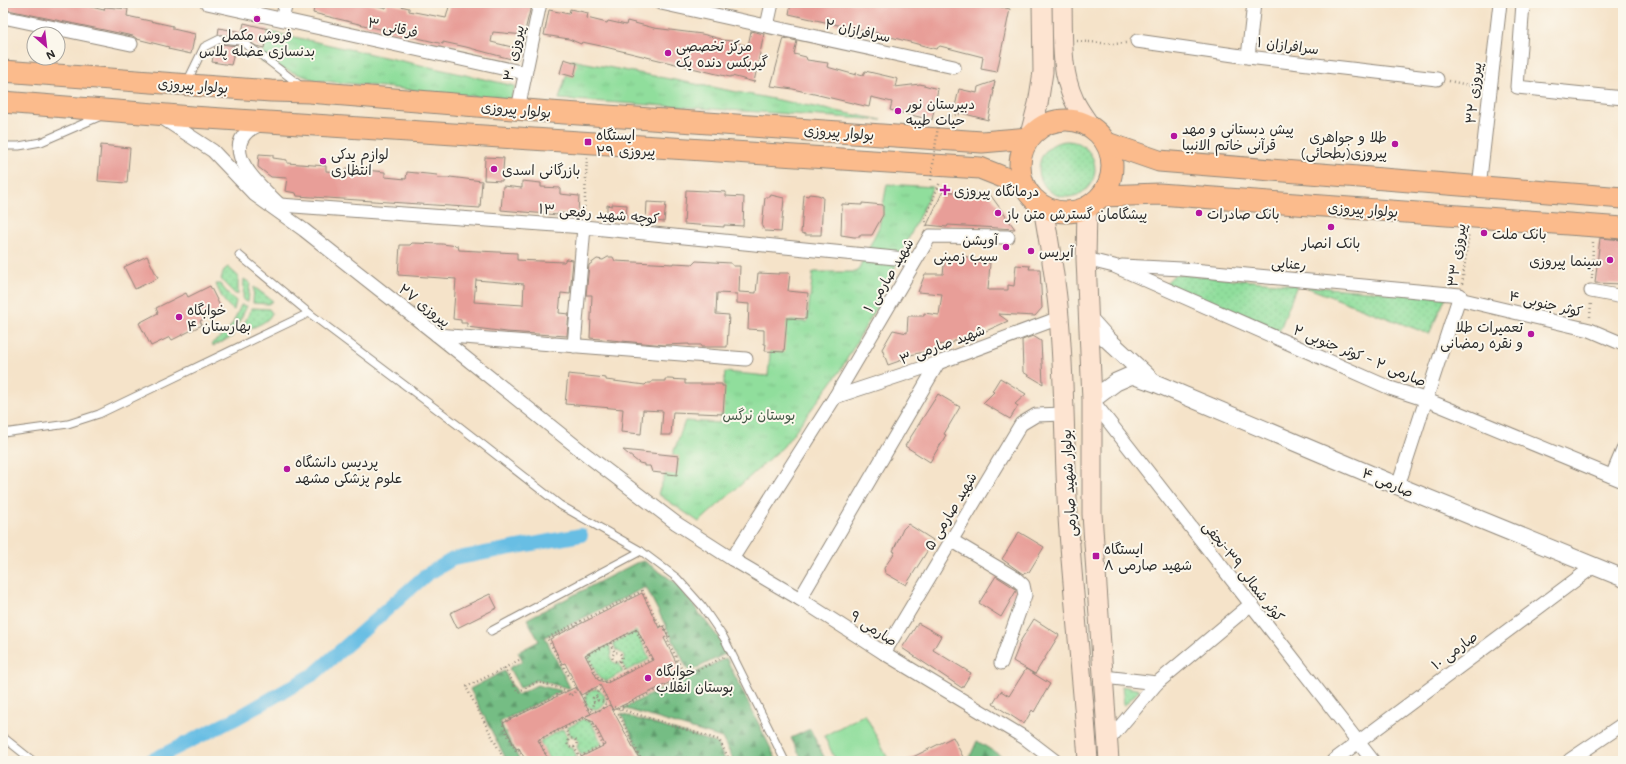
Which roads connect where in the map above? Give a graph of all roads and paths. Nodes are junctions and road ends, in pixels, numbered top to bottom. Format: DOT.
graph roads {
  1 [pos="207,3"];
  2 [pos="286,3"];
  3 [pos="540,3"];
  4 [pos="660,3"];
  5 [pos="772,3"];
  6 [pos="1042,3"];
  7 [pos="1062,3"];
  8 [pos="1254,3"];
  9 [pos="1500,3"];
  10 [pos="1523,3"];
  11 [pos="3,17"];
  12 [pos="282,20"];
  13 [pos="767,26"];
  14 [pos="1063,40"];
  15 [pos="1137,41"];
  16 [pos="131,44"];
  17 [pos="1248,57"];
  18 [pos="954,67"];
  19 [pos="3,72"];
  20 [pos="525,73"];
  21 [pos="1437,79"];
  22 [pos="186,85"];
  23 [pos="309,92"];
  24 [pos="1623,98"];
  25 [pos="3,102"];
  26 [pos="114,110"];
  27 [pos="518,110"];
  28 [pos="156,114"];
  29 [pos="960,114"];
  30 [pos="267,121"];
  31 [pos="1090,126"];
  32 [pos="1029,138"];
  33 [pos="588,142"];
  34 [pos="1106,143"];
  35 [pos="3,146"];
  36 [pos="931,180"];
  37 [pos="939,185"];
  38 [pos="1023,185"];
  39 [pos="1479,187"];
  40 [pos="1623,198"];
  41 [pos="1095,202"];
  42 [pos="280,205"];
  43 [pos="1043,207"];
  44 [pos="1471,217"];
  45 [pos="584,227"];
  46 [pos="1623,228"];
  47 [pos="304,230"];
  48 [pos="930,236"];
  49 [pos="1008,237"];
  50 [pos="239,255"];
  51 [pos="1086,259"];
  52 [pos="915,260"];
  53 [pos="1114,266"];
  54 [pos="1591,291"];
  55 [pos="1459,297"];
  56 [pos="1623,297"];
  57 [pos="309,313"];
  58 [pos="1059,318"];
  59 [pos="1089,319"];
  60 [pos="438,334"];
  61 [pos="1623,344"];
  62 [pos="574,346"];
  63 [pos="746,359"];
  64 [pos="938,363"];
  65 [pos="1155,383"];
  66 [pos="835,397"];
  67 [pos="1092,400"];
  68 [pos="1427,400"];
  69 [pos="1064,414"];
  70 [pos="3,433"];
  71 [pos="1623,450"];
  72 [pos="1617,478"];
  73 [pos="1398,486"];
  74 [pos="676,522"];
  75 [pos="951,540"];
  76 [pos="641,551"];
  77 [pos="732,559"];
  78 [pos="1594,566"];
  79 [pos="1623,578"];
  80 [pos="800,599"];
  81 [pos="1250,605"];
  82 [pos="491,631"];
  83 [pos="610,644"];
  84 [pos="615,653"];
  85 [pos="732,653"];
  86 [pos="884,653"];
  87 [pos="520,660"];
  88 [pos="620,662"];
  89 [pos="1001,663"];
  90 [pos="505,668"];
  91 [pos="625,672"];
  92 [pos="685,676"];
  93 [pos="1104,678"];
  94 [pos="1157,683"];
  95 [pos="567,690"];
  96 [pos="598,690"];
  97 [pos="585,696"];
  98 [pos="594,697"];
  99 [pos="596,701"];
  100 [pos="606,703"];
  101 [pos="614,707"];
  102 [pos="591,709"];
  103 [pos="620,710"];
  104 [pos="1623,724"];
  105 [pos="565,728"];
  106 [pos="3,737"];
  107 [pos="570,739"];
  108 [pos="1107,742"];
  109 [pos="1358,742"];
  110 [pos="574,747"];
  111 [pos="579,756"];
  112 [pos="642,760"];
  113 [pos="1570,760"];
  114 [pos="33,761"];
  115 [pos="504,761"];
  116 [pos="525,761"];
  117 [pos="549,761"];
  118 [pos="570,761"];
  119 [pos="637,761"];
  120 [pos="730,761"];
  121 [pos="785,761"];
  122 [pos="1055,761"];
  123 [pos="1088,761"];
  124 [pos="1109,761"];
  125 [pos="1333,761"];
  126 [pos="1373,761"];
  1 -- 12 [label="street, فرقانی ۳"];
  2 -- 12 [label="street"];
  3 -- 20 [label="street, پیروزی ۳۰"];
  4 -- 13 [label="street, سرافرازان ۲"];
  5 -- 13 [label="street"];
  6 -- 32 [label="main road"];
  7 -- 14 [label="main road"];
  8 -- 17 [label="street"];
  9 -- 39 [label="street, پیروزی ۳۲"];
  10 -- 24 [label="street"];
  11 -- 16 [label="street"];
  12 -- 20 [label="street, فرقانی ۳"];
  13 -- 18 [label="street, سرافرازان ۲"];
  14 -- 15 [label="path"];
  14 -- 31 [label="main road"];
  15 -- 17 [label="street, سرافرازان ۱"];
  17 -- 21 [label="street, سرافرازان ۱"];
  19 -- 22 [label="main road, بولوار پیروزی"];
  20 -- 27 [label="street, پیروزی ۳۰"];
  22 -- 23 [label="main road, بولوار پیروزی"];
  22 -- 23 [label="lane"];
  23 -- 27 [label="main road, بولوار پیروزی"];
  25 -- 26 [label="main road, بولوار پیروزی"];
  26 -- 28 [label="main road, بولوار پیروزی"];
  26 -- 35 [label="lane"];
  27 -- 32 [label="main road, بولوار پیروزی"];
  28 -- 30 [label="main road, بولوار پیروزی"];
  28 -- 47 [label="street, پیروزی ۲۷"];
  29 -- 36 [label="path, bridge"];
  30 -- 33 [label="main road, بولوار پیروزی"];
  30 -- 42 [label="street"];
  31 -- 32 [label="main road"];
  31 -- 34 [label="main road"];
  32 -- 38 [label="main road"];
  33 -- 38 [label="main road, بولوار پیروزی"];
  33 -- 45 [label="path"];
  34 -- 39 [label="main road"];
  34 -- 41 [label="main road"];
  37 -- 48 [label="path"];
  38 -- 43 [label="main road"];
  39 -- 40 [label="main road"];
  41 -- 43 [label="main road"];
  41 -- 44 [label="main road, بولوار پیروزی"];
  41 -- 51 [label="main road, بولوار شهید صارمی"];
  42 -- 45 [label="street, کوچه شهید رفیعی ۱۳"];
  42 -- 47 [label="street"];
  43 -- 58 [label="main road, بولوار شهید صارمی"];
  44 -- 46 [label="main road, بولوار پیروزی"];
  44 -- 55 [label="path, پیروزی ۳۳"];
  45 -- 52 [label="street, کوچه شهید رفیعی ۱۳"];
  45 -- 62 [label="street"];
  47 -- 60 [label="street, پیروزی ۲۷"];
  48 -- 49 [label="street, شهید صارمی ۱"];
  48 -- 52 [label="street, شهید صارمی ۱"];
  50 -- 57 [label="lane"];
  51 -- 53 [label="street, صارمی ۲ - کوثر جنوبی ۲"];
  51 -- 59 [label="main road, بولوار شهید صارمی"];
  52 -- 66 [label="street, شهید صارمی ۱"];
  53 -- 55 [label="street, رعناپی"];
  53 -- 68 [label="street, صارمی ۲ - کوثر جنوبی ۲"];
  54 -- 56 [label="street"];
  55 -- 61 [label="street, کوثر جنوبی ۴"];
  55 -- 68 [label="street"];
  57 -- 70 [label="lane"];
  57 -- 76 [label="lane"];
  58 -- 64 [label="street, شهید صارمی ۳"];
  58 -- 69 [label="main road, بولوار شهید صارمی"];
  59 -- 65 [label="street"];
  59 -- 67 [label="main road, بولوار شهید صارمی"];
  60 -- 62 [label="street"];
  60 -- 74 [label="street, پیروزی ۲۷"];
  62 -- 63 [label="street"];
  64 -- 66 [label="street, شهید صارمی ۳"];
  64 -- 80 [label="street"];
  65 -- 67 [label="street, صارمی ۴"];
  65 -- 73 [label="street, صارمی ۴"];
  66 -- 77 [label="street, شهید صارمی ۱"];
  67 -- 81 [label="street, کوثر شمالی ۳۹-نجفی"];
  67 -- 93 [label="main road, بولوار شهید صارمی"];
  68 -- 72 [label="street, صارمی ۲ - کوثر جنوبی ۲"];
  68 -- 73 [label="street"];
  69 -- 75 [label="street, شهید صارمی ۵"];
  69 -- 123 [label="main road, بولوار شهید صارمی"];
  71 -- 72 [label="street"];
  73 -- 78 [label="street, صارمی ۴"];
  74 -- 77 [label="street, صارمی ۹"];
  75 -- 86 [label="street, شهید صارمی ۵"];
  75 -- 89 [label="street"];
  76 -- 82 [label="lane"];
  76 -- 85 [label="lane"];
  77 -- 80 [label="street, صارمی ۹"];
  78 -- 79 [label="street, صارمی ۴"];
  78 -- 109 [label="street, صارمی ۱۰"];
  80 -- 86 [label="street, صارمی ۹"];
  81 -- 94 [label="street"];
  81 -- 109 [label="street, کوثر شمالی ۳۹-نجفی"];
  83 -- 84 [label="path"];
  83 -- 91 [label="path"];
  83 -- 91 [label="path"];
  84 -- 88 [label="path"];
  84 -- 88 [label="path"];
  85 -- 92 [label="path"];
  85 -- 121 [label="lane"];
  86 -- 122 [label="street, صارمی ۹"];
  87 -- 90 [label="path"];
  88 -- 91 [label="path"];
  90 -- 95 [label="path"];
  90 -- 115 [label="path"];
  92 -- 95 [label="path"];
  92 -- 103 [label="path"];
  93 -- 94 [label="street"];
  93 -- 108 [label="main road, بولوار شهید صارمی"];
  94 -- 108 [label="street"];
  95 -- 116 [label="path"];
  96 -- 97 [label="path"];
  96 -- 98 [label="path"];
  96 -- 100 [label="path"];
  97 -- 98 [label="path"];
  97 -- 102 [label="path"];
  98 -- 99 [label="path"];
  99 -- 100 [label="path"];
  99 -- 102 [label="path"];
  100 -- 102 [label="path"];
  101 -- 103 [label="path"];
  103 -- 112 [label="path"];
  103 -- 120 [label="path"];
  104 -- 113 [label="street"];
  105 -- 107 [label="path"];
  105 -- 111 [label="path"];
  105 -- 117 [label="path"];
  106 -- 114 [label="lane"];
  107 -- 110 [label="path"];
  107 -- 110 [label="path"];
  108 -- 124 [label="main road, بولوار شهید صارمی"];
  109 -- 125 [label="street, صارمی ۱۰"];
  109 -- 126 [label="street, کوثر شمالی ۳۹-نجفی"];
  110 -- 111 [label="path"];
  111 -- 118 [label="path"];
  112 -- 119 [label="path"];
}
